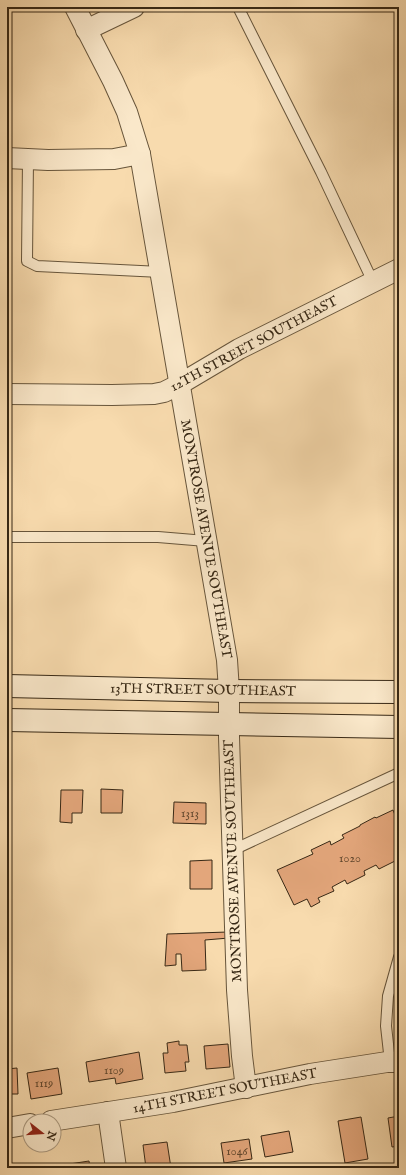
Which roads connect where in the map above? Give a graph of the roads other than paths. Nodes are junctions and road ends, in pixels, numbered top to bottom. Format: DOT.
graph roads {
  1 [pos="75,7"];
  2 [pos="134,7"];
  3 [pos="238,7"];
  4 [pos="86,30"];
  5 [pos="140,154"];
  6 [pos="7,158"];
  7 [pos="28,159"];
  8 [pos="399,269"];
  9 [pos="161,272"];
  10 [pos="373,282"];
  11 [pos="180,384"];
  12 [pos="7,394"];
  13 [pos="7,537"];
  14 [pos="206,541"];
  15 [pos="7,686"];
  16 [pos="228,691"];
  17 [pos="399,692"];
  18 [pos="7,720"];
  19 [pos="229,723"];
  20 [pos="399,727"];
  21 [pos="399,773"];
  22 [pos="233,850"];
  23 [pos="399,957"];
  24 [pos="394,1062"];
  25 [pos="246,1088"];
  26 [pos="108,1112"];
  27 [pos="62,1119"];
  28 [pos="22,1125"];
  29 [pos="7,1128"];
  30 [pos="116,1168"];
  1 -- 4 [label="street, MONTROSE AVENUE SOUTHEAST"];
  2 -- 4 [label="street"];
  3 -- 10 [label="lane"];
  4 -- 5 [label="street, MONTROSE AVENUE SOUTHEAST"];
  5 -- 7 [label="street"];
  5 -- 9 [label="street, MONTROSE AVENUE SOUTHEAST"];
  6 -- 7 [label="street"];
  7 -- 9 [label="lane"];
  8 -- 10 [label="street, 12TH STREET SOUTHEAST"];
  9 -- 11 [label="street, MONTROSE AVENUE SOUTHEAST"];
  10 -- 11 [label="street, 12TH STREET SOUTHEAST"];
  11 -- 12 [label="street, 12TH STREET SOUTHEAST"];
  11 -- 14 [label="street, MONTROSE AVENUE SOUTHEAST"];
  13 -- 14 [label="lane"];
  14 -- 16 [label="street, MONTROSE AVENUE SOUTHEAST"];
  15 -- 16 [label="main road, 13TH STREET SOUTHEAST"];
  16 -- 17 [label="main road, 13TH STREET SOUTHEAST"];
  16 -- 19 [label="street, MONTROSE AVENUE SOUTHEAST"];
  18 -- 19 [label="main road"];
  19 -- 20 [label="main road"];
  19 -- 22 [label="street, MONTROSE AVENUE SOUTHEAST"];
  21 -- 22 [label="lane"];
  22 -- 25 [label="street, MONTROSE AVENUE SOUTHEAST"];
  23 -- 24 [label="lane"];
  24 -- 25 [label="street, 14TH STREET SOUTHEAST"];
  25 -- 26 [label="street, 14TH STREET SOUTHEAST"];
  26 -- 27 [label="street, 14TH STREET SOUTHEAST"];
  26 -- 30 [label="street"];
  28 -- 29 [label="street"];
}
